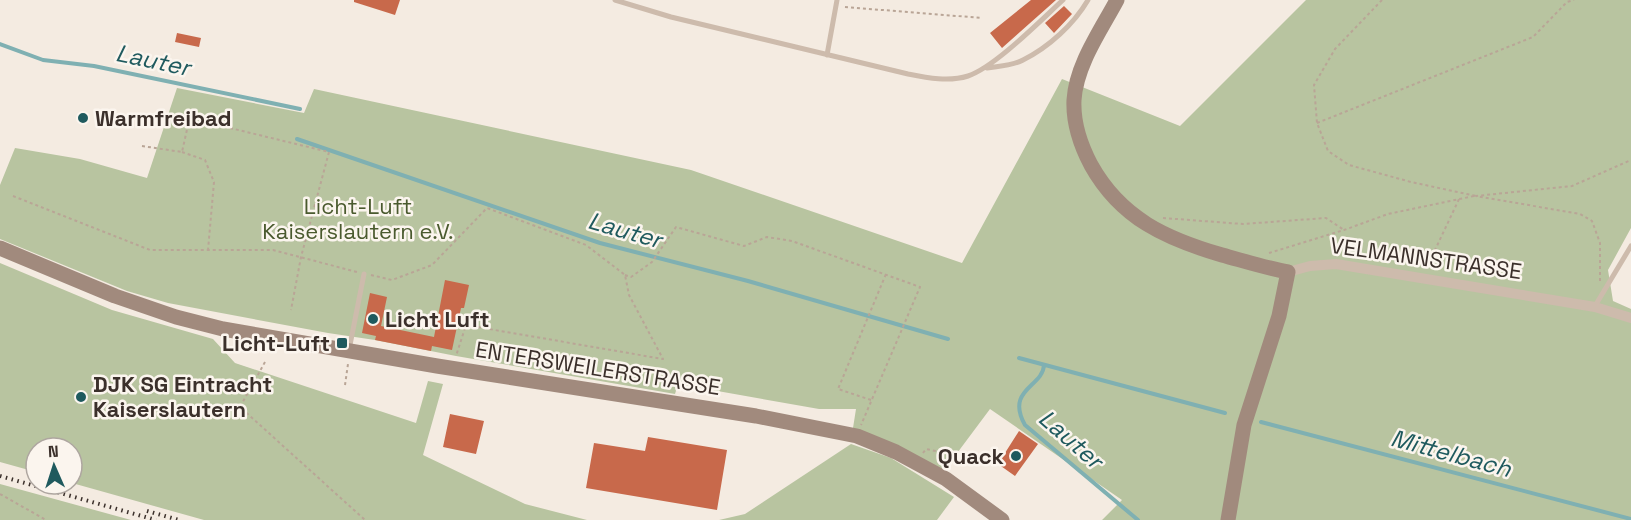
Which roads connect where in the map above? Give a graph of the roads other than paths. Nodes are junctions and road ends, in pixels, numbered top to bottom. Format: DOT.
graph roads {
  1 [pos="615,0"];
  2 [pos="1063,0"];
  3 [pos="1088,0"];
  4 [pos="1117,0"];
  5 [pos="837,3"];
  6 [pos="827,55"];
  7 [pos="985,68"];
  8 [pos="1631,246"];
  9 [pos="0,248"];
  10 [pos="1288,272"];
  11 [pos="364,274"];
  12 [pos="1597,304"];
  13 [pos="1631,318"];
  14 [pos="349,351"];
  15 [pos="1002,520"];
  16 [pos="1228,520"];
  1 -- 6 [label="lane"];
  2 -- 7 [label="lane"];
  3 -- 7 [label="lane"];
  4 -- 10 [label="main road"];
  5 -- 6 [label="lane"];
  6 -- 7 [label="lane"];
  8 -- 12 [label="lane"];
  9 -- 14 [label="main road, ENTERSWEILERSTRASSE"];
  10 -- 12 [label="street, VELMANNSTRASSE"];
  10 -- 16 [label="main road"];
  11 -- 14 [label="lane"];
  12 -- 13 [label="street, VELMANNSTRASSE"];
  14 -- 15 [label="main road, ENTERSWEILERSTRASSE"];
}
